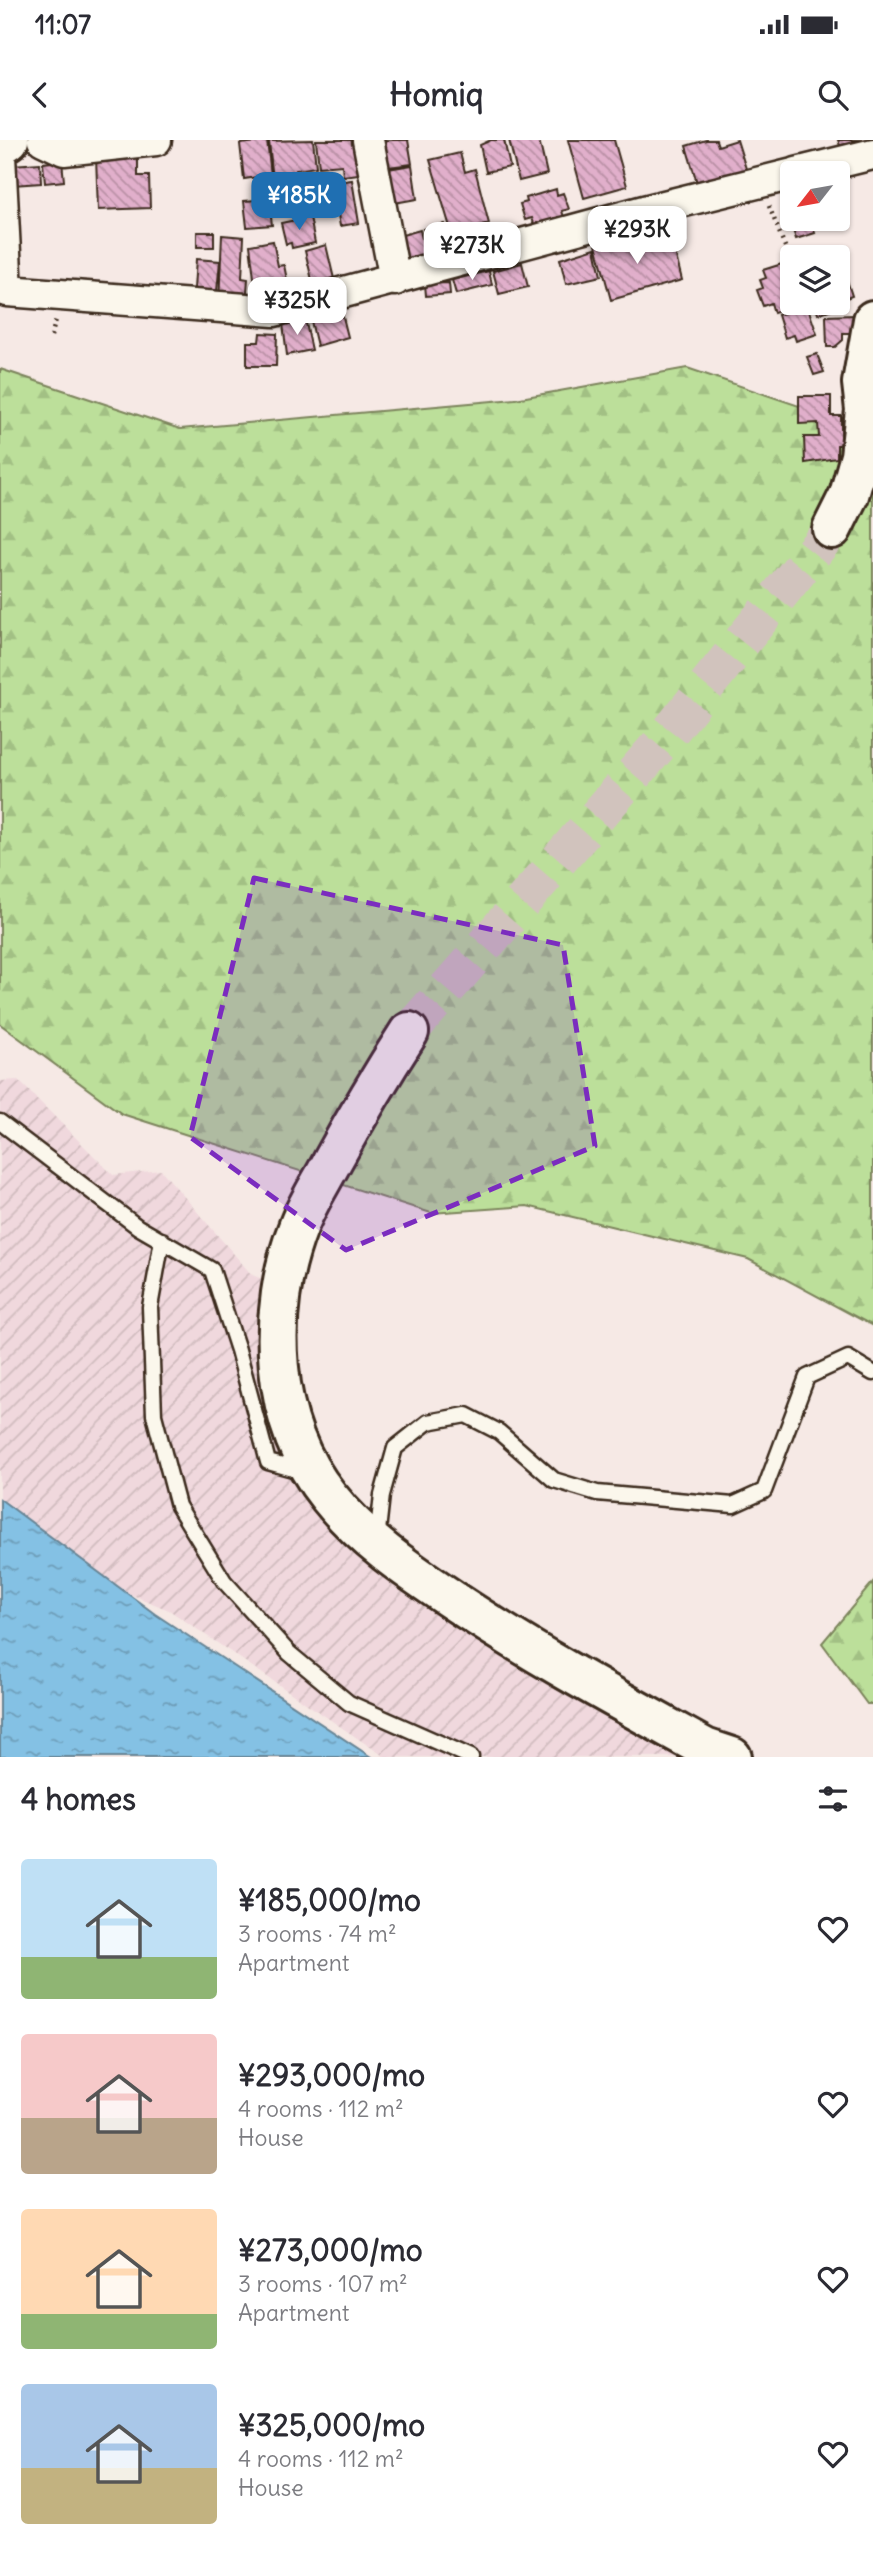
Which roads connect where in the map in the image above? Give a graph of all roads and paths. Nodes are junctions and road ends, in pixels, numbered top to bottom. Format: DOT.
graph roads {
  1 [pos="9,140"];
  2 [pos="43,140"];
  3 [pos="156,140"];
  4 [pos="368,140"];
  5 [pos="0,146"];
  6 [pos="873,154"];
  7 [pos="0,156"];
  8 [pos="846,161"];
  9 [pos="780,177"];
  10 [pos="760,182"];
  11 [pos="784,245"];
  12 [pos="395,280"];
  13 [pos="3,289"];
  14 [pos="873,320"];
  15 [pos="832,529"];
  16 [pos="408,1032"];
  17 [pos="0,1122"];
  18 [pos="162,1240"];
  19 [pos="873,1373"];
  20 [pos="316,1475"];
  21 [pos="376,1548"];
  22 [pos="471,1757"];
  23 [pos="732,1757"];
  1 -- 5 [label="street"];
  2 -- 3 [label="street"];
  4 -- 12 [label="street"];
  6 -- 8 [label="street"];
  7 -- 13 [label="street"];
  9 -- 10 [label="street"];
  10 -- 11 [label="path"];
  10 -- 12 [label="street"];
  12 -- 13 [label="street"];
  14 -- 15 [label="street"];
  16 -- 20 [label="street"];
  17 -- 18 [label="lane"];
  18 -- 20 [label="lane"];
  18 -- 22 [label="lane"];
  19 -- 21 [label="lane"];
  20 -- 21 [label="street"];
  21 -- 23 [label="street"];
}
